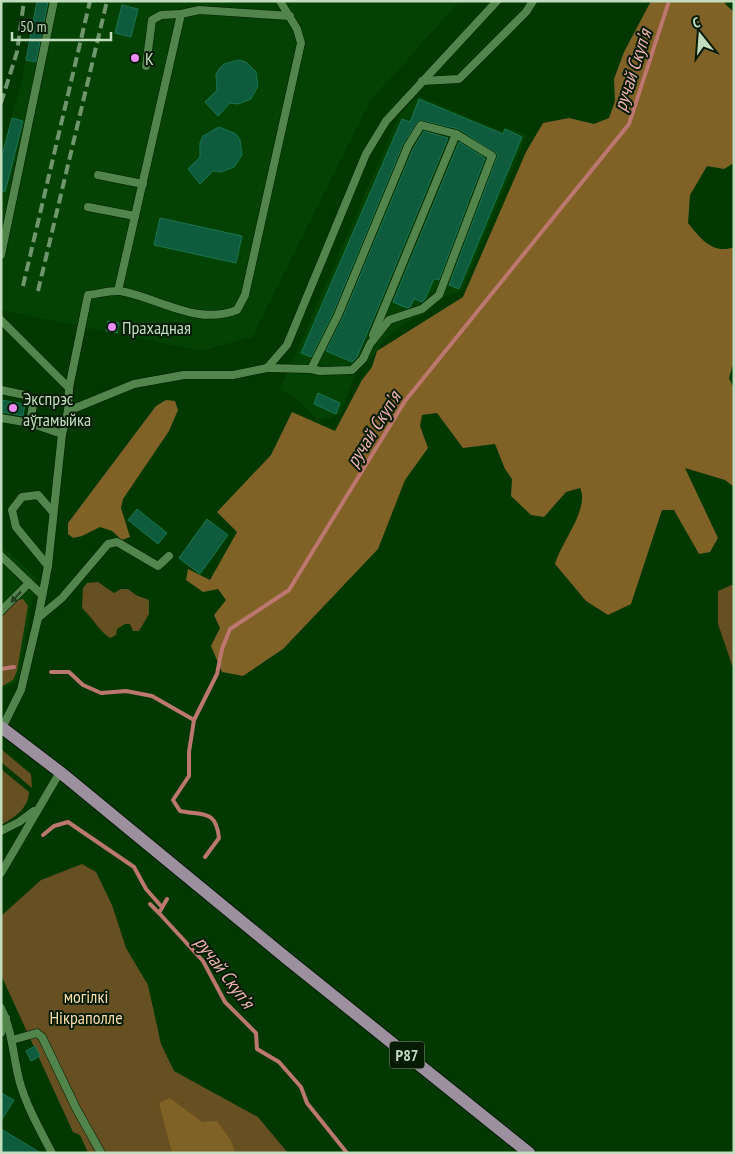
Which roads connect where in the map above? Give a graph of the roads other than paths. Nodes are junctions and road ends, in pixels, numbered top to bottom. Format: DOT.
graph roads {
  1 [pos="54,1"];
  2 [pos="280,1"];
  3 [pos="497,1"];
  4 [pos="532,1"];
  5 [pos="181,14"];
  6 [pos="290,16"];
  7 [pos="146,66"];
  8 [pos="422,81"];
  9 [pos="456,134"];
  10 [pos="98,175"];
  11 [pos="143,184"];
  12 [pos="88,207"];
  13 [pos="135,216"];
  14 [pos="1,255"];
  15 [pos="118,291"];
  16 [pos="1,320"];
  17 [pos="370,344"];
  18 [pos="267,368"];
  19 [pos="310,368"];
  20 [pos="69,388"];
  21 [pos="1,390"];
  22 [pos="68,411"];
  23 [pos="1,418"];
  24 [pos="30,423"];
  25 [pos="62,434"];
  26 [pos="53,512"];
  27 [pos="1,556"];
  28 [pos="170,556"];
  29 [pos="6,563"];
  30 [pos="48,566"];
  31 [pos="29,583"];
  32 [pos="42,595"];
  33 [pos="1,611"];
  34 [pos="38,618"];
  35 [pos="2,728"];
  36 [pos="60,772"];
  37 [pos="37,808"];
  38 [pos="1,831"];
  39 [pos="1,873"];
  40 [pos="1,1008"];
  41 [pos="6,1017"];
  42 [pos="1,1033"];
  43 [pos="12,1040"];
  44 [pos="52,1153"];
  45 [pos="101,1153"];
  46 [pos="529,1153"];
  1 -- 14 [label="lane"];
  2 -- 6 [label="lane"];
  3 -- 8 [label="lane"];
  4 -- 8 [label="lane"];
  5 -- 6 [label="lane"];
  5 -- 7 [label="lane"];
  5 -- 11 [label="lane"];
  6 -- 15 [label="lane"];
  8 -- 18 [label="lane"];
  9 -- 17 [label="lane"];
  9 -- 17 [label="lane"];
  9 -- 19 [label="lane"];
  10 -- 11 [label="lane"];
  11 -- 13 [label="lane"];
  12 -- 13 [label="lane"];
  13 -- 15 [label="lane"];
  15 -- 20 [label="lane"];
  16 -- 20 [label="lane"];
  17 -- 19 [label="lane"];
  18 -- 19 [label="lane"];
  18 -- 22 [label="lane"];
  20 -- 22 [label="lane"];
  21 -- 24 [label="lane"];
  22 -- 25 [label="lane"];
  23 -- 24 [label="lane"];
  24 -- 25 [label="lane"];
  25 -- 26 [label="lane"];
  26 -- 30 [label="lane"];
  26 -- 30 [label="lane"];
  27 -- 29 [label="lane"];
  28 -- 34 [label="lane"];
  29 -- 31 [label="lane"];
  30 -- 32 [label="lane"];
  31 -- 32 [label="lane"];
  31 -- 33 [label="lane, one-way"];
  32 -- 34 [label="lane"];
  34 -- 35 [label="lane"];
  35 -- 36 [label="main road, Р87"];
  36 -- 37 [label="lane"];
  36 -- 46 [label="main road, Р87"];
  37 -- 38 [label="lane"];
  37 -- 39 [label="lane"];
  40 -- 41 [label="lane"];
  41 -- 42 [label="lane"];
  41 -- 43 [label="lane"];
  43 -- 44 [label="lane"];
  43 -- 45 [label="lane"];
}
